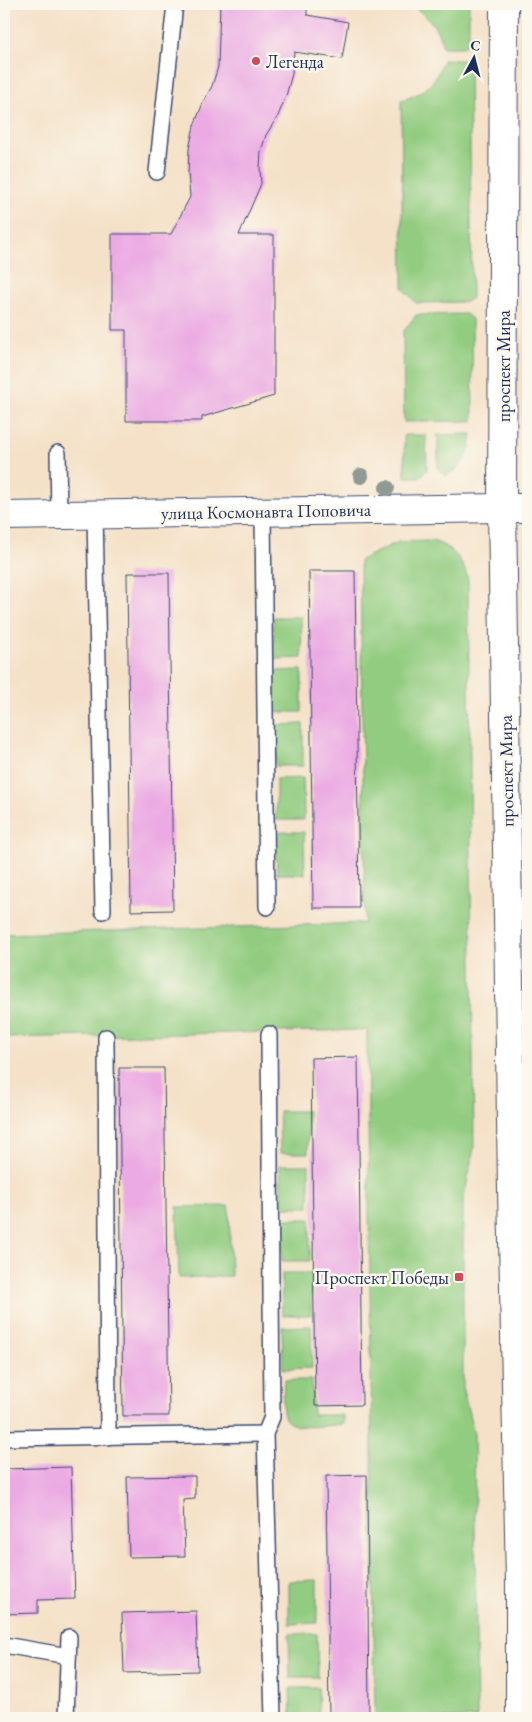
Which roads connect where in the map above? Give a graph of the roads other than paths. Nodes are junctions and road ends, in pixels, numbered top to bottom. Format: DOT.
graph roads {
  1 [pos="175,4"];
  2 [pos="504,4"];
  3 [pos="157,172"];
  4 [pos="58,453"];
  5 [pos="515,508"];
  6 [pos="263,512"];
  7 [pos="95,514"];
  8 [pos="59,515"];
  9 [pos="4,516"];
  10 [pos="267,907"];
  11 [pos="103,911"];
  12 [pos="269,1034"];
  13 [pos="106,1037"];
  14 [pos="266,1434"];
  15 [pos="108,1436"];
  16 [pos="4,1438"];
  17 [pos="69,1637"];
  18 [pos="4,1645"];
  19 [pos="68,1656"];
  20 [pos="66,1718"];
  21 [pos="273,1718"];
  22 [pos="520,1718"];
  1 -- 3 [label="lane"];
  2 -- 5 [label="main road, проспект Мира"];
  4 -- 8 [label="lane"];
  5 -- 6 [label="main road, улица Космонавта Поповича"];
  5 -- 22 [label="main road, проспект Мира"];
  6 -- 7 [label="main road, улица Космонавта Поповича"];
  6 -- 10 [label="lane"];
  7 -- 8 [label="main road, улица Космонавта Поповича"];
  7 -- 11 [label="lane"];
  8 -- 9 [label="main road, улица Космонавта Поповича"];
  12 -- 14 [label="lane"];
  13 -- 15 [label="lane"];
  14 -- 15 [label="lane"];
  14 -- 21 [label="lane"];
  15 -- 16 [label="lane"];
  17 -- 19 [label="lane"];
  18 -- 19 [label="lane"];
  19 -- 20 [label="lane"];
}
